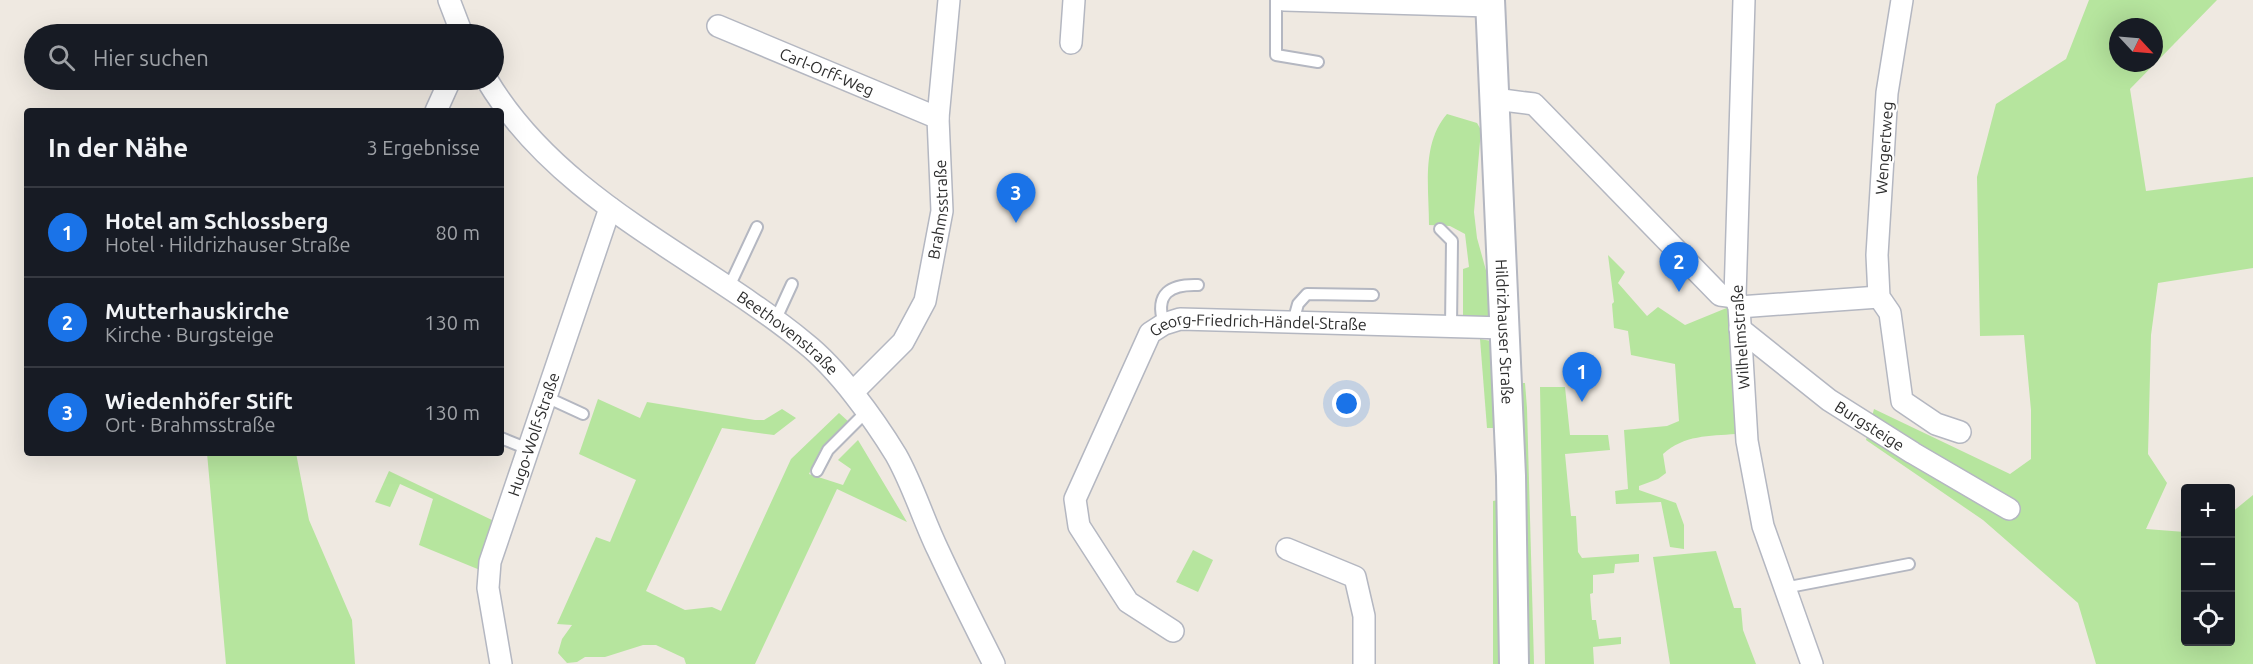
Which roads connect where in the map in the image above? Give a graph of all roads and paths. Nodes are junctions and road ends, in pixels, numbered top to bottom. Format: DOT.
graph roads {
  1 [pos="448,0"];
  2 [pos="949,0"];
  3 [pos="1074,0"];
  4 [pos="1276,0"];
  5 [pos="1284,0"];
  6 [pos="1744,0"];
  7 [pos="1902,0"];
  8 [pos="1490,3"];
  9 [pos="458,24"];
  10 [pos="718,26"];
  11 [pos="1071,43"];
  12 [pos="1318,62"];
  13 [pos="445,90"];
  14 [pos="493,90"];
  15 [pos="1495,99"];
  16 [pos="437,108"];
  17 [pos="938,118"];
  18 [pos="610,208"];
  19 [pos="757,227"];
  20 [pos="1440,229"];
  21 [pos="792,284"];
  22 [pos="1198,285"];
  23 [pos="728,289"];
  24 [pos="1373,295"];
  25 [pos="1879,297"];
  26 [pos="1737,302"];
  27 [pos="775,321"];
  28 [pos="1293,322"];
  29 [pos="1164,324"];
  30 [pos="1451,327"];
  31 [pos="1505,328"];
  32 [pos="1740,329"];
  33 [pos="853,392"];
  34 [pos="546,397"];
  35 [pos="866,413"];
  36 [pos="583,414"];
  37 [pos="1960,432"];
  38 [pos="504,439"];
  39 [pos="528,450"];
  40 [pos="818,471"];
  41 [pos="2009,508"];
  42 [pos="1287,549"];
  43 [pos="1909,564"];
  44 [pos="1784,588"];
  45 [pos="1173,631"];
  46 [pos="501,664"];
  47 [pos="994,664"];
  48 [pos="1364,664"];
  49 [pos="1514,664"];
  50 [pos="1812,664"];
  1 -- 9 [label="street"];
  2 -- 17 [label="street, Brahmsstraße"];
  3 -- 11 [label="street"];
  4 -- 12 [label="lane"];
  5 -- 8 [label="street"];
  6 -- 26 [label="street, Wilhelmstraße"];
  7 -- 25 [label="street, Wengertweg"];
  8 -- 15 [label="main road, Hildrizhauser Straße"];
  10 -- 17 [label="street, Carl-Orff-Weg"];
  13 -- 16 [label="street"];
  14 -- 18 [label="street, Beethovenstraße"];
  15 -- 26 [label="street"];
  15 -- 31 [label="main road, Hildrizhauser Straße"];
  17 -- 33 [label="street, Brahmsstraße"];
  18 -- 23 [label="street, Beethovenstraße"];
  18 -- 34 [label="street, Hugo-Wolf-Straße"];
  19 -- 23 [label="lane"];
  20 -- 30 [label="lane"];
  21 -- 27 [label="lane"];
  22 -- 29 [label="lane"];
  23 -- 27 [label="street, Beethovenstraße"];
  24 -- 28 [label="lane"];
  25 -- 26 [label="street"];
  25 -- 37 [label="street, Wengertweg"];
  26 -- 32 [label="street, Wilhelmstraße"];
  27 -- 33 [label="street, Beethovenstraße"];
  28 -- 29 [label="street, Georg-Friedrich-Händel-Straße"];
  28 -- 30 [label="street, Georg-Friedrich-Händel-Straße"];
  29 -- 45 [label="street, Georg-Friedrich-Händel-Straße"];
  30 -- 31 [label="street, Georg-Friedrich-Händel-Straße"];
  31 -- 49 [label="main road, Hildrizhauser Straße"];
  32 -- 41 [label="street, Burgsteige"];
  32 -- 44 [label="street, Wilhelmstraße"];
  33 -- 35 [label="street, Beethovenstraße"];
  34 -- 36 [label="lane"];
  34 -- 39 [label="street, Hugo-Wolf-Straße"];
  35 -- 40 [label="lane"];
  35 -- 47 [label="street, Beethovenstraße"];
  38 -- 39 [label="lane"];
  39 -- 46 [label="street, Hugo-Wolf-Straße"];
  42 -- 48 [label="street"];
  43 -- 44 [label="lane"];
  44 -- 50 [label="street, Wilhelmstraße"];
}
